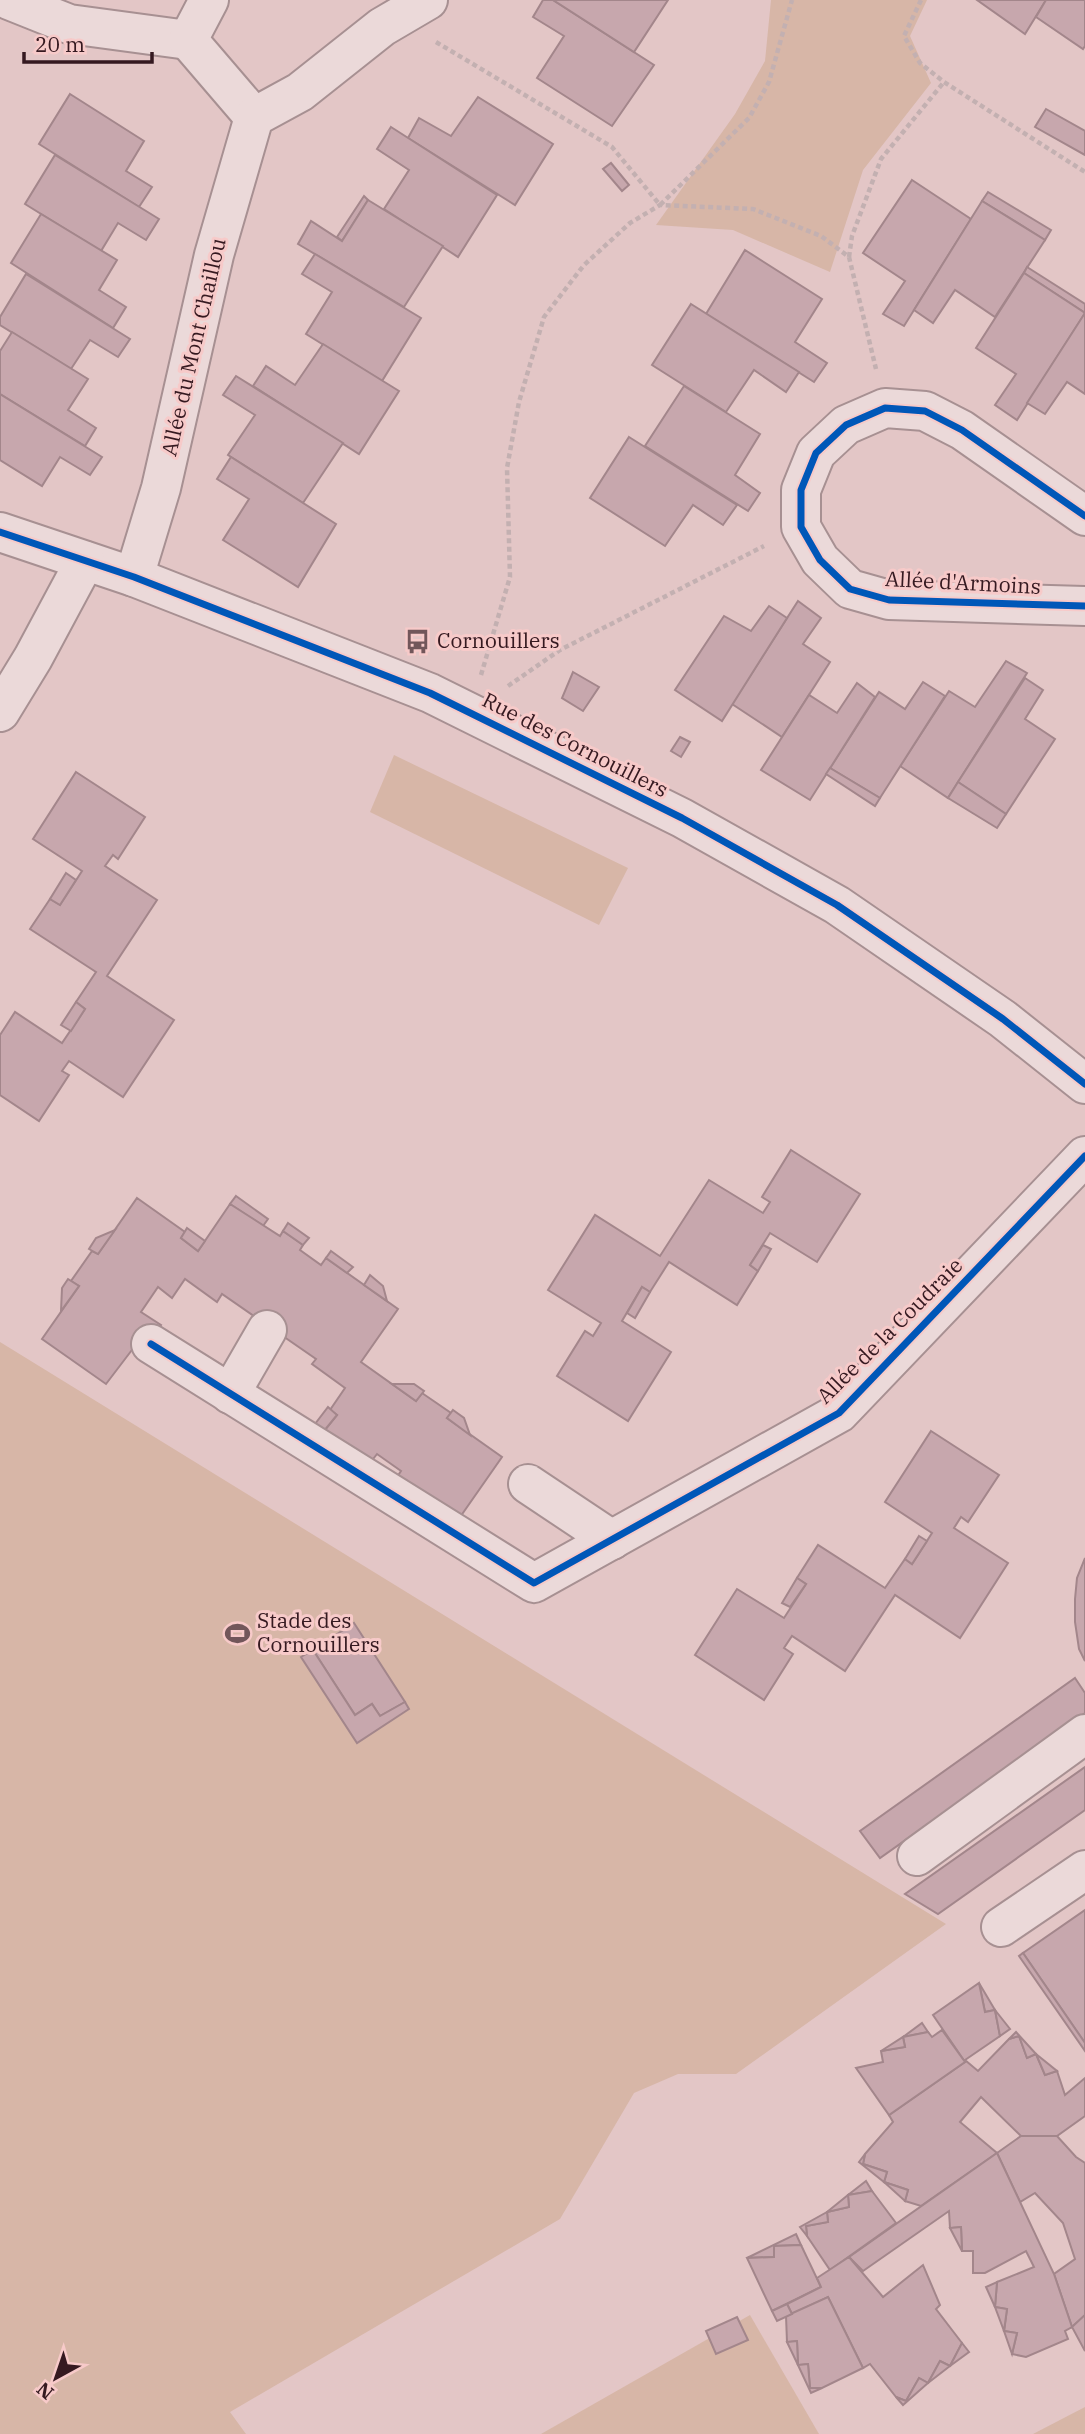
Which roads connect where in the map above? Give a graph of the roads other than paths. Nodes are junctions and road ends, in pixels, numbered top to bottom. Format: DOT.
graph roads {
  1 [pos="9,0"];
  2 [pos="209,0"];
  3 [pos="412,9"];
  4 [pos="188,40"];
  5 [pos="254,117"];
  6 [pos="1085,516"];
  7 [pos="0,532"];
  8 [pos="85,561"];
  9 [pos="134,577"];
  10 [pos="1085,606"];
  11 [pos="0,712"];
  12 [pos="1085,1084"];
  13 [pos="1085,1156"];
  14 [pos="267,1330"];
  15 [pos="152,1344"];
  16 [pos="230,1394"];
  17 [pos="528,1484"];
  18 [pos="612,1540"];
  19 [pos="1085,1734"];
  20 [pos="917,1856"];
  21 [pos="1085,1870"];
  22 [pos="1001,1927"];
  1 -- 4 [label="street"];
  2 -- 4 [label="street"];
  3 -- 5 [label="street"];
  4 -- 5 [label="street"];
  5 -- 9 [label="street, Allée du Mont Chaillou"];
  6 -- 10 [label="street, Allée d'Armoins"];
  7 -- 8 [label="street, Rue des Cornouillers"];
  8 -- 9 [label="street, Rue des Cornouillers"];
  8 -- 11 [label="street"];
  9 -- 12 [label="street, Rue des Cornouillers"];
  13 -- 18 [label="street, Allée de la Coudraie"];
  14 -- 16 [label="street"];
  15 -- 16 [label="street"];
  16 -- 18 [label="street, Allée de la Coudraie"];
  17 -- 18 [label="street"];
  19 -- 20 [label="street"];
  21 -- 22 [label="street"];
}
